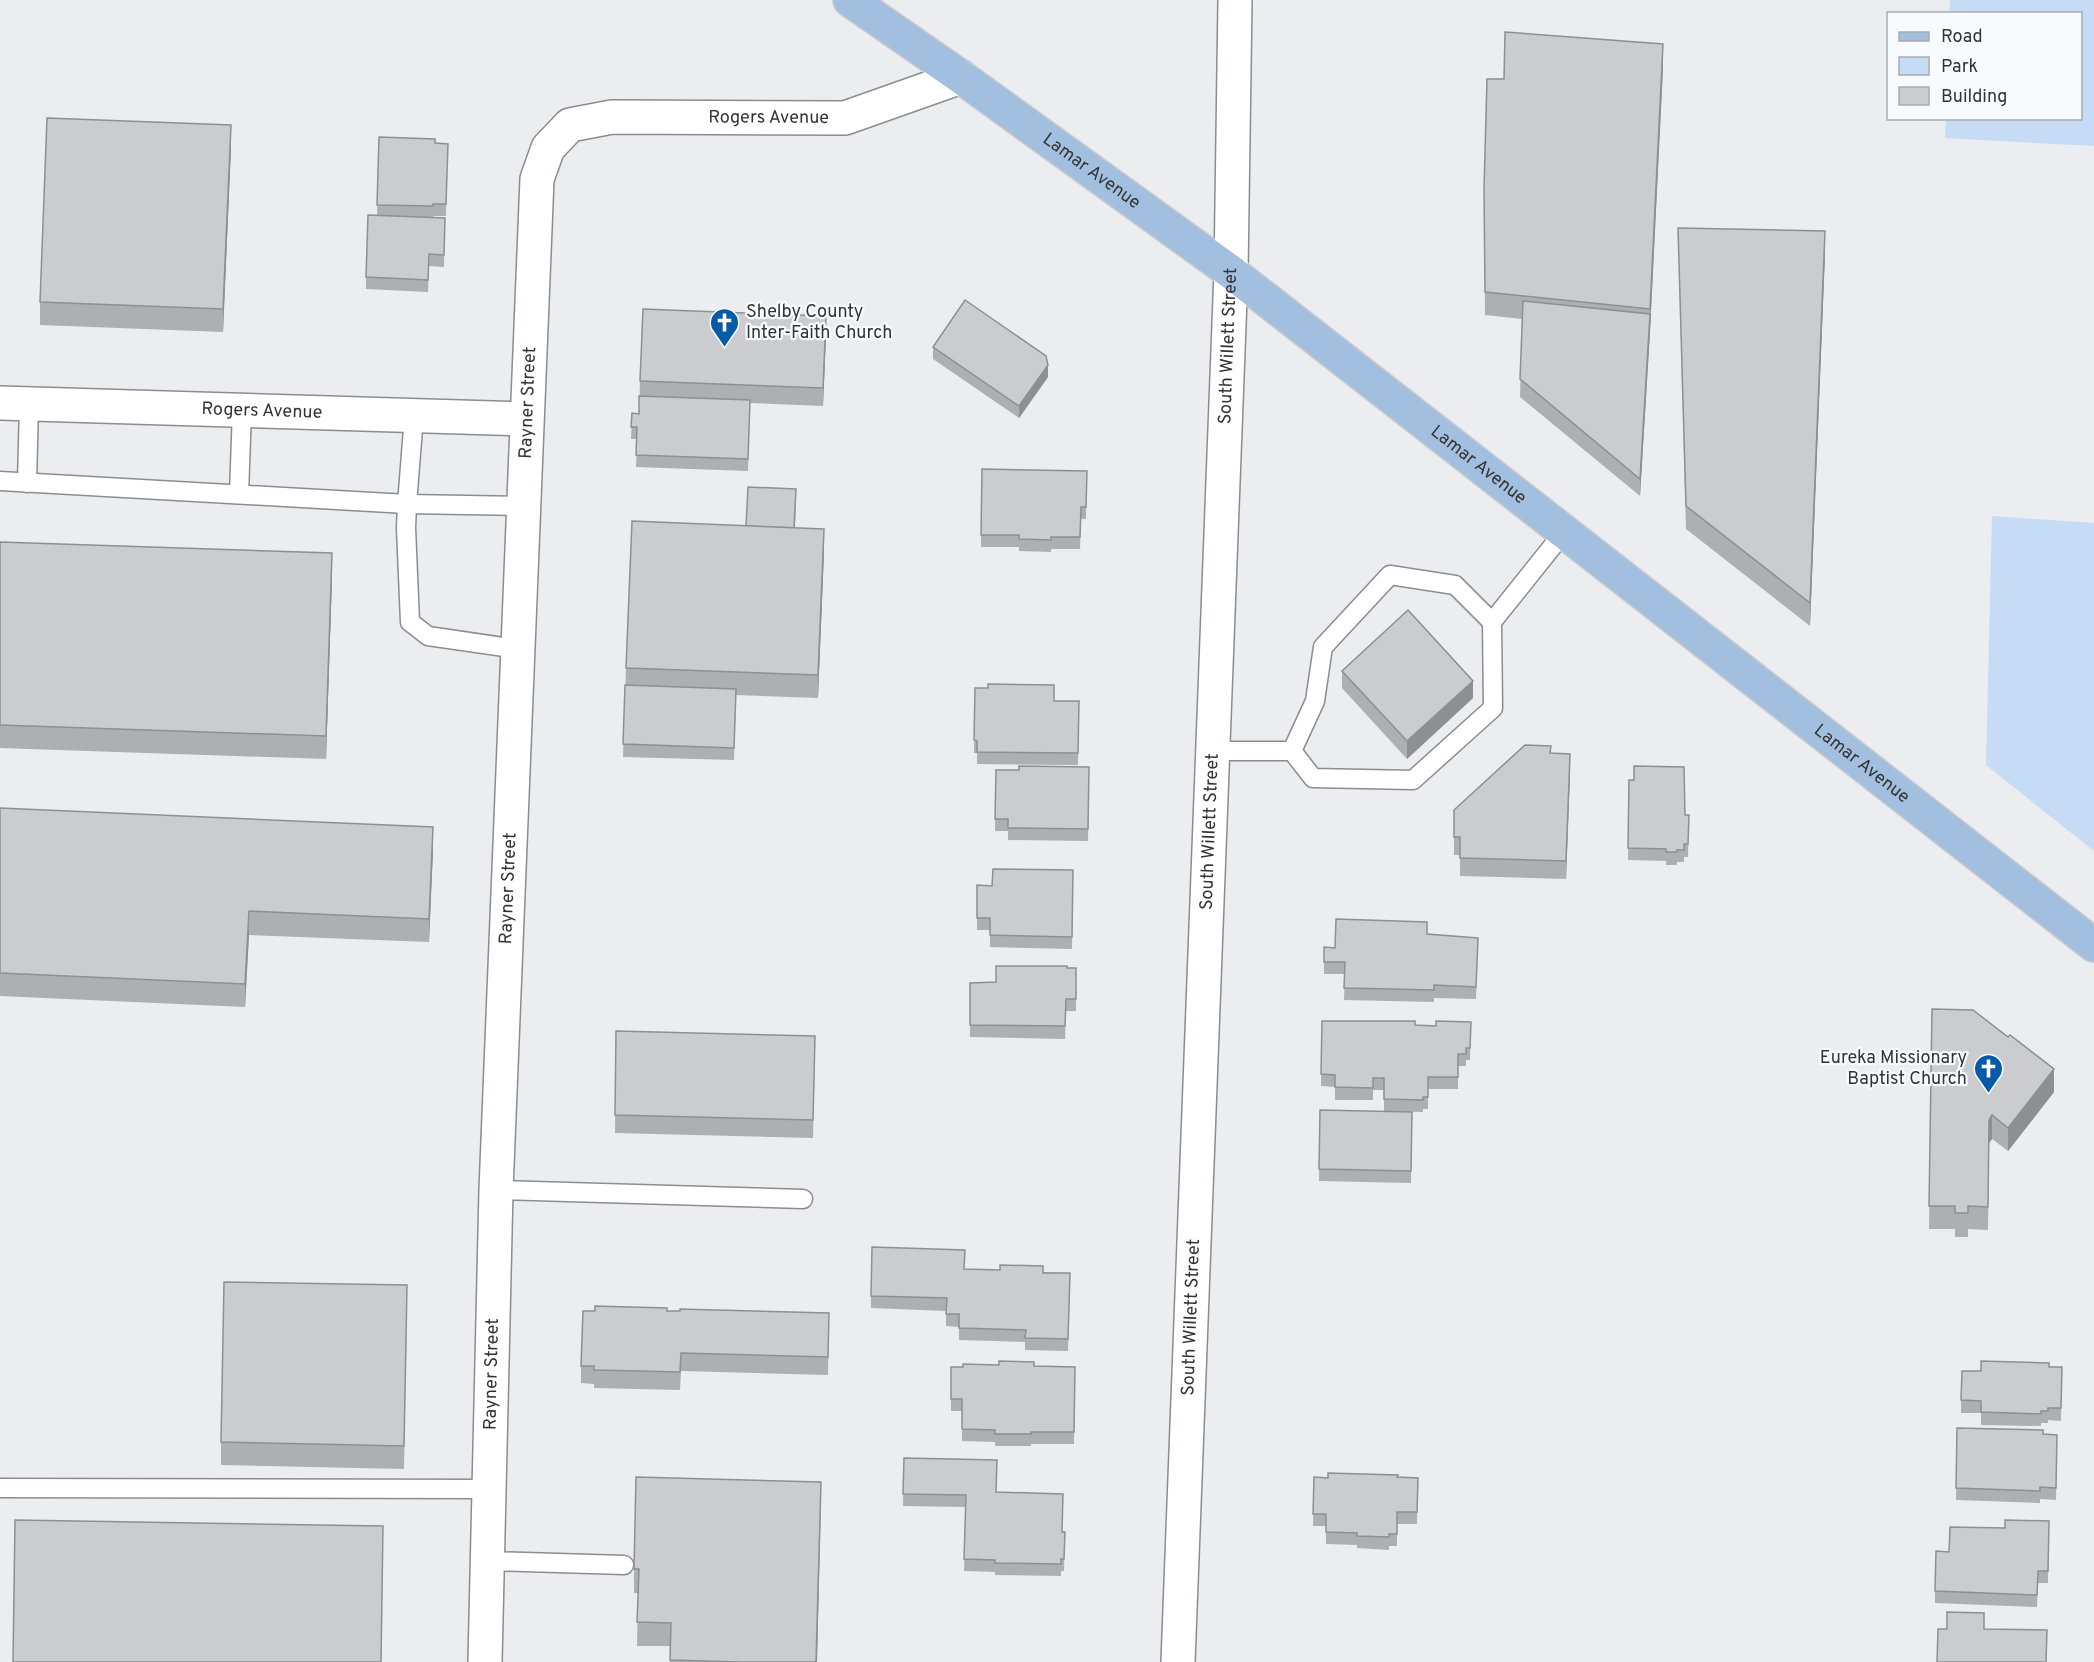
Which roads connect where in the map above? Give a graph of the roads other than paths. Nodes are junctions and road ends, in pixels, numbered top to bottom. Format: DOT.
graph roads {
  1 [pos="850,0"];
  2 [pos="1235,0"];
  3 [pos="961,77"];
  4 [pos="570,124"];
  5 [pos="1231,272"];
  6 [pos="15,403"];
  7 [pos="242,410"];
  8 [pos="414,416"];
  9 [pos="526,419"];
  10 [pos="0,481"];
  11 [pos="27,483"];
  12 [pos="239,494"];
  13 [pos="407,504"];
  14 [pos="523,506"];
  15 [pos="1564,532"];
  16 [pos="1492,622"];
  17 [pos="517,649"];
  18 [pos="1213,751"];
  19 [pos="1292,751"];
  20 [pos="2094,945"];
  21 [pos="495,1190"];
  22 [pos="803,1199"];
  23 [pos="0,1488"];
  24 [pos="488,1489"];
  25 [pos="487,1561"];
  26 [pos="624,1566"];
  27 [pos="484,1662"];
  28 [pos="1178,1662"];
  1 -- 3 [label="main road, Lamar Avenue"];
  2 -- 5 [label="street, South Willett Street"];
  3 -- 4 [label="street, Rogers Avenue"];
  3 -- 5 [label="main road, Lamar Avenue"];
  4 -- 9 [label="street, Rayner Street"];
  5 -- 15 [label="main road, Lamar Avenue"];
  5 -- 18 [label="street, South Willett Street"];
  6 -- 7 [label="street, Rogers Avenue"];
  6 -- 11 [label="lane"];
  7 -- 8 [label="street, Rogers Avenue"];
  7 -- 12 [label="lane"];
  8 -- 9 [label="street, Rogers Avenue"];
  8 -- 13 [label="lane"];
  9 -- 14 [label="street, Rayner Street"];
  10 -- 11 [label="lane"];
  11 -- 12 [label="lane"];
  12 -- 13 [label="lane"];
  13 -- 14 [label="lane"];
  13 -- 17 [label="lane"];
  14 -- 17 [label="street, Rayner Street"];
  15 -- 16 [label="lane"];
  15 -- 20 [label="main road, Lamar Avenue"];
  16 -- 19 [label="lane"];
  16 -- 19 [label="lane"];
  17 -- 21 [label="street, Rayner Street"];
  18 -- 19 [label="lane"];
  18 -- 28 [label="street, South Willett Street"];
  21 -- 22 [label="lane"];
  21 -- 24 [label="street, Rayner Street"];
  23 -- 24 [label="lane"];
  24 -- 25 [label="street, Rayner Street"];
  25 -- 26 [label="lane"];
  25 -- 27 [label="street, Rayner Street"];
}
